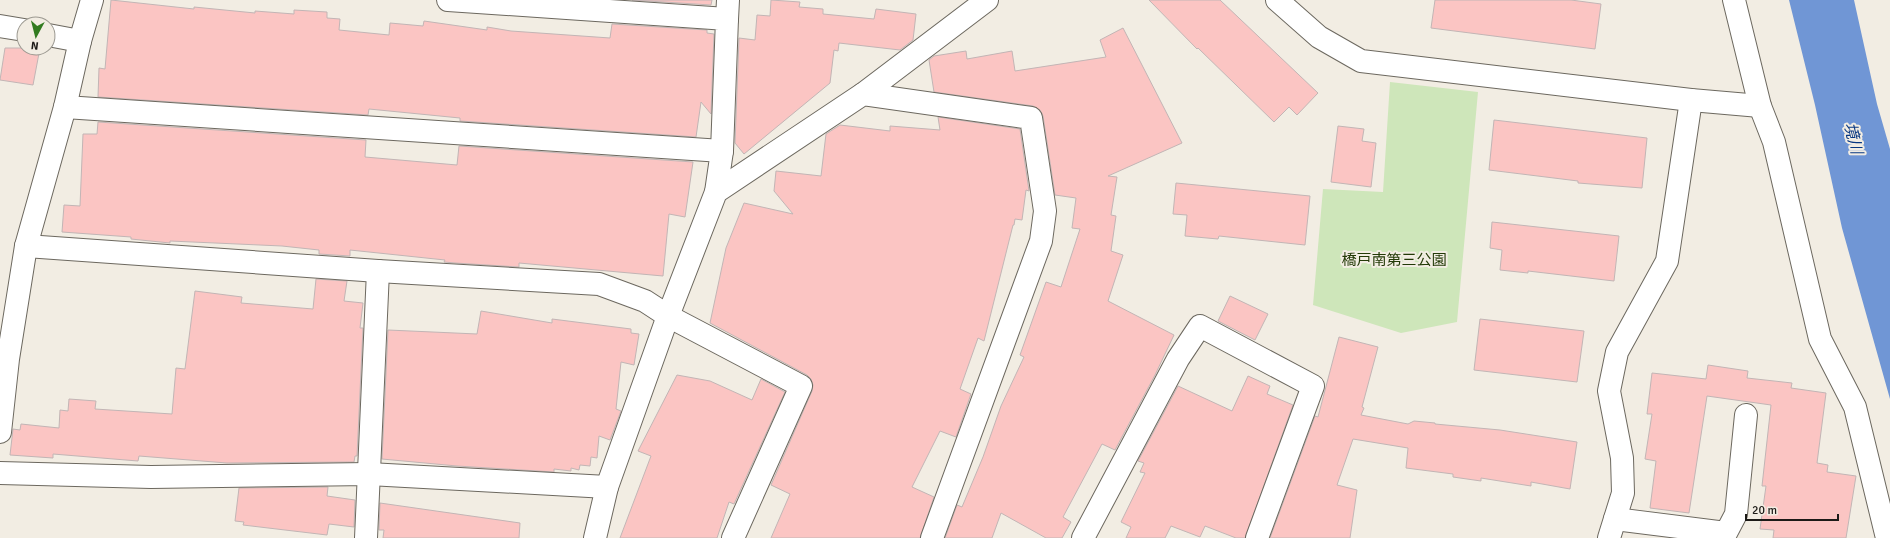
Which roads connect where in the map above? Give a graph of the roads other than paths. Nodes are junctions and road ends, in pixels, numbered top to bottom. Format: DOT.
graph roads {
  1 [pos="92,0"];
  2 [pos="448,0"];
  3 [pos="988,0"];
  4 [pos="1277,0"];
  5 [pos="1734,0"];
  6 [pos="631,6"];
  7 [pos="727,10"];
  8 [pos="0,26"];
  9 [pos="16,29"];
  10 [pos="56,36"];
  11 [pos="80,41"];
  12 [pos="864,94"];
  13 [pos="1691,100"];
  14 [pos="1760,106"];
  15 [pos="65,108"];
  16 [pos="722,152"];
  17 [pos="716,192"];
  18 [pos="26,246"];
  19 [pos="378,271"];
  20 [pos="668,316"];
  21 [pos="4,359"];
  22 [pos="1746,416"];
  23 [pos="0,432"];
  24 [pos="0,473"];
  25 [pos="369,474"];
  26 [pos="607,487"];
  27 [pos="1612,528"];
  28 [pos="366,538"];
  29 [pos="595,538"];
  30 [pos="733,538"];
  31 [pos="932,538"];
  32 [pos="1083,538"];
  33 [pos="1257,538"];
  34 [pos="1887,538"];
  1 -- 11 [label="street"];
  2 -- 6 [label="street"];
  3 -- 12 [label="street"];
  4 -- 13 [label="street"];
  5 -- 14 [label="street"];
  6 -- 7 [label="street"];
  7 -- 16 [label="street"];
  8 -- 9 [label="street"];
  10 -- 11 [label="street"];
  11 -- 15 [label="street"];
  12 -- 17 [label="street"];
  12 -- 31 [label="street"];
  13 -- 14 [label="street"];
  13 -- 27 [label="street"];
  14 -- 34 [label="street"];
  15 -- 16 [label="street"];
  15 -- 18 [label="street"];
  16 -- 17 [label="street"];
  17 -- 20 [label="street"];
  18 -- 19 [label="street"];
  18 -- 21 [label="street"];
  19 -- 20 [label="street"];
  19 -- 25 [label="street"];
  20 -- 26 [label="street"];
  20 -- 30 [label="street"];
  21 -- 23 [label="street"];
  22 -- 27 [label="street"];
  24 -- 25 [label="street"];
  25 -- 26 [label="street"];
  25 -- 28 [label="street"];
  26 -- 29 [label="street"];
  32 -- 33 [label="street"];
}
